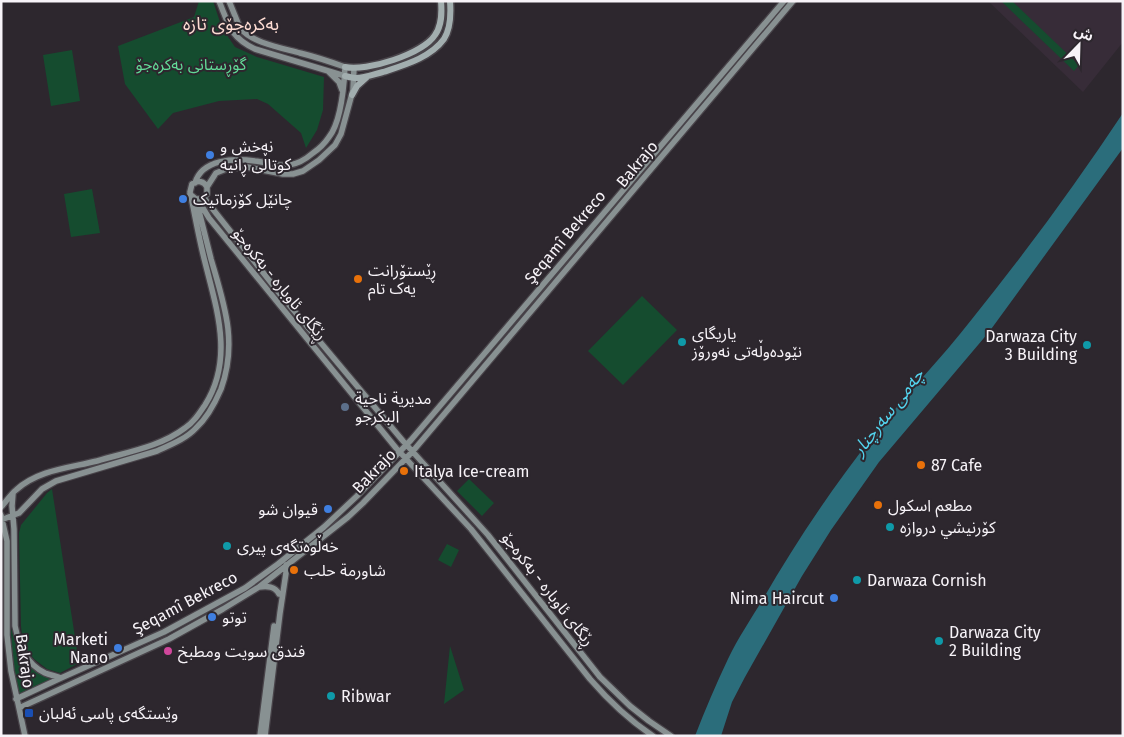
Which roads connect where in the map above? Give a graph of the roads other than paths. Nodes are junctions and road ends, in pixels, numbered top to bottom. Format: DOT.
graph roads {
  1 [pos="219,1"];
  2 [pos="229,1"];
  3 [pos="441,1"];
  4 [pos="450,1"];
  5 [pos="784,1"];
  6 [pos="793,1"];
  7 [pos="327,61"];
  8 [pos="346,67"];
  9 [pos="354,68"];
  10 [pos="325,69"];
  11 [pos="345,76"];
  12 [pos="368,76"];
  13 [pos="354,78"];
  14 [pos="343,92"];
  15 [pos="352,95"];
  16 [pos="195,183"];
  17 [pos="207,187"];
  18 [pos="190,194"];
  19 [pos="200,199"];
  20 [pos="226,315"];
  21 [pos="218,317"];
  22 [pos="320,343"];
  23 [pos="314,347"];
  24 [pos="406,445"];
  25 [pos="413,450"];
  26 [pos="400,453"];
  27 [pos="405,458"];
  28 [pos="44,474"];
  29 [pos="49,484"];
  30 [pos="13,493"];
  31 [pos="1,507"];
  32 [pos="13,517"];
  33 [pos="2,518"];
  34 [pos="1,533"];
  35 [pos="7,541"];
  36 [pos="282,565"];
  37 [pos="265,574"];
  38 [pos="269,579"];
  39 [pos="259,587"];
  40 [pos="279,594"];
  41 [pos="61,678"];
  42 [pos="32,693"];
  43 [pos="16,699"];
  44 [pos="35,701"];
  45 [pos="19,708"];
  46 [pos="25,736"];
  47 [pos="260,736"];
  48 [pos="265,736"];
  49 [pos="653,736"];
  50 [pos="671,736"];
  1 -- 10 [label="main road"];
  2 -- 7 [label="main road"];
  3 -- 9 [label="main road"];
  4 -- 12 [label="main road"];
  5 -- 24 [label="main road, Şeqamî Bekreco"];
  6 -- 25 [label="main road, Bakrajo"];
  7 -- 8 [label="main road"];
  7 -- 10 [label="main road"];
  8 -- 9 [label="main road"];
  8 -- 11 [label="main road"];
  9 -- 13 [label="main road"];
  10 -- 11 [label="main road"];
  10 -- 14 [label="main road"];
  11 -- 13 [label="main road"];
  11 -- 14 [label="main road"];
  12 -- 13 [label="main road"];
  12 -- 15 [label="main road"];
  13 -- 15 [label="main road"];
  14 -- 16 [label="main road"];
  15 -- 17 [label="main road"];
  16 -- 17 [label="main road"];
  16 -- 18 [label="main road"];
  17 -- 19 [label="main road"];
  18 -- 19 [label="main road"];
  18 -- 21 [label="main road"];
  19 -- 20 [label="main road"];
  19 -- 22 [label="main road, ڕێگای ئاوبارە - بەکرەجۆ"];
  19 -- 23 [label="main road, ڕێگای ئاوبارە - بەکرەجۆ"];
  20 -- 21 [label="main road"];
  20 -- 29 [label="main road"];
  21 -- 28 [label="main road"];
  22 -- 23 [label="main road"];
  22 -- 24 [label="main road, ڕێگای ئاوبارە - بەکرەجۆ"];
  23 -- 26 [label="main road, ڕێگای ئاوبارە - بەکرەجۆ"];
  24 -- 25 [label="main road, ڕێگای ئاوبارە - بەکرەجۆ"];
  24 -- 26 [label="main road, Bakrajo"];
  25 -- 27 [label="main road, Bakrajo"];
  25 -- 50 [label="main road, ڕێگای ئاوبارە - بەکرەجۆ"];
  26 -- 27 [label="main road, ڕێگای ئاوبارە - بەکرەجۆ"];
  26 -- 36 [label="main road, Şeqamî Bekreco"];
  27 -- 36 [label="main road, Bakrajo"];
  27 -- 49 [label="main road, ڕێگای ئاوبارە - بەکرەجۆ"];
  28 -- 29 [label="main road"];
  28 -- 30 [label="main road"];
  29 -- 32 [label="main road"];
  30 -- 31 [label="main road"];
  30 -- 32 [label="main road, Bakrajo"];
  32 -- 33 [label="main road"];
  32 -- 41 [label="main road, Bakrajo"];
  33 -- 35 [label="main road, Bakrajo"];
  34 -- 35 [label="main road"];
  35 -- 43 [label="main road, Bakrajo"];
  36 -- 37 [label="main road, Şeqamî Bekreco"];
  36 -- 38 [label="main road, Bakrajo"];
  36 -- 40 [label="main road"];
  36 -- 48 [label="main road"];
  37 -- 38 [label="main road"];
  37 -- 41 [label="main road, Şeqamî Bekreco"];
  38 -- 39 [label="main road, Bakrajo"];
  39 -- 40 [label="main road"];
  39 -- 44 [label="main road, Bakrajo"];
  40 -- 47 [label="main road"];
  41 -- 42 [label="main road, Şeqamî Bekreco"];
  42 -- 43 [label="main road, Şeqamî Bekreco"];
  42 -- 44 [label="main road"];
  43 -- 45 [label="main road, Bakrajo"];
  44 -- 45 [label="main road, Bakrajo"];
  45 -- 46 [label="main road"];
}
